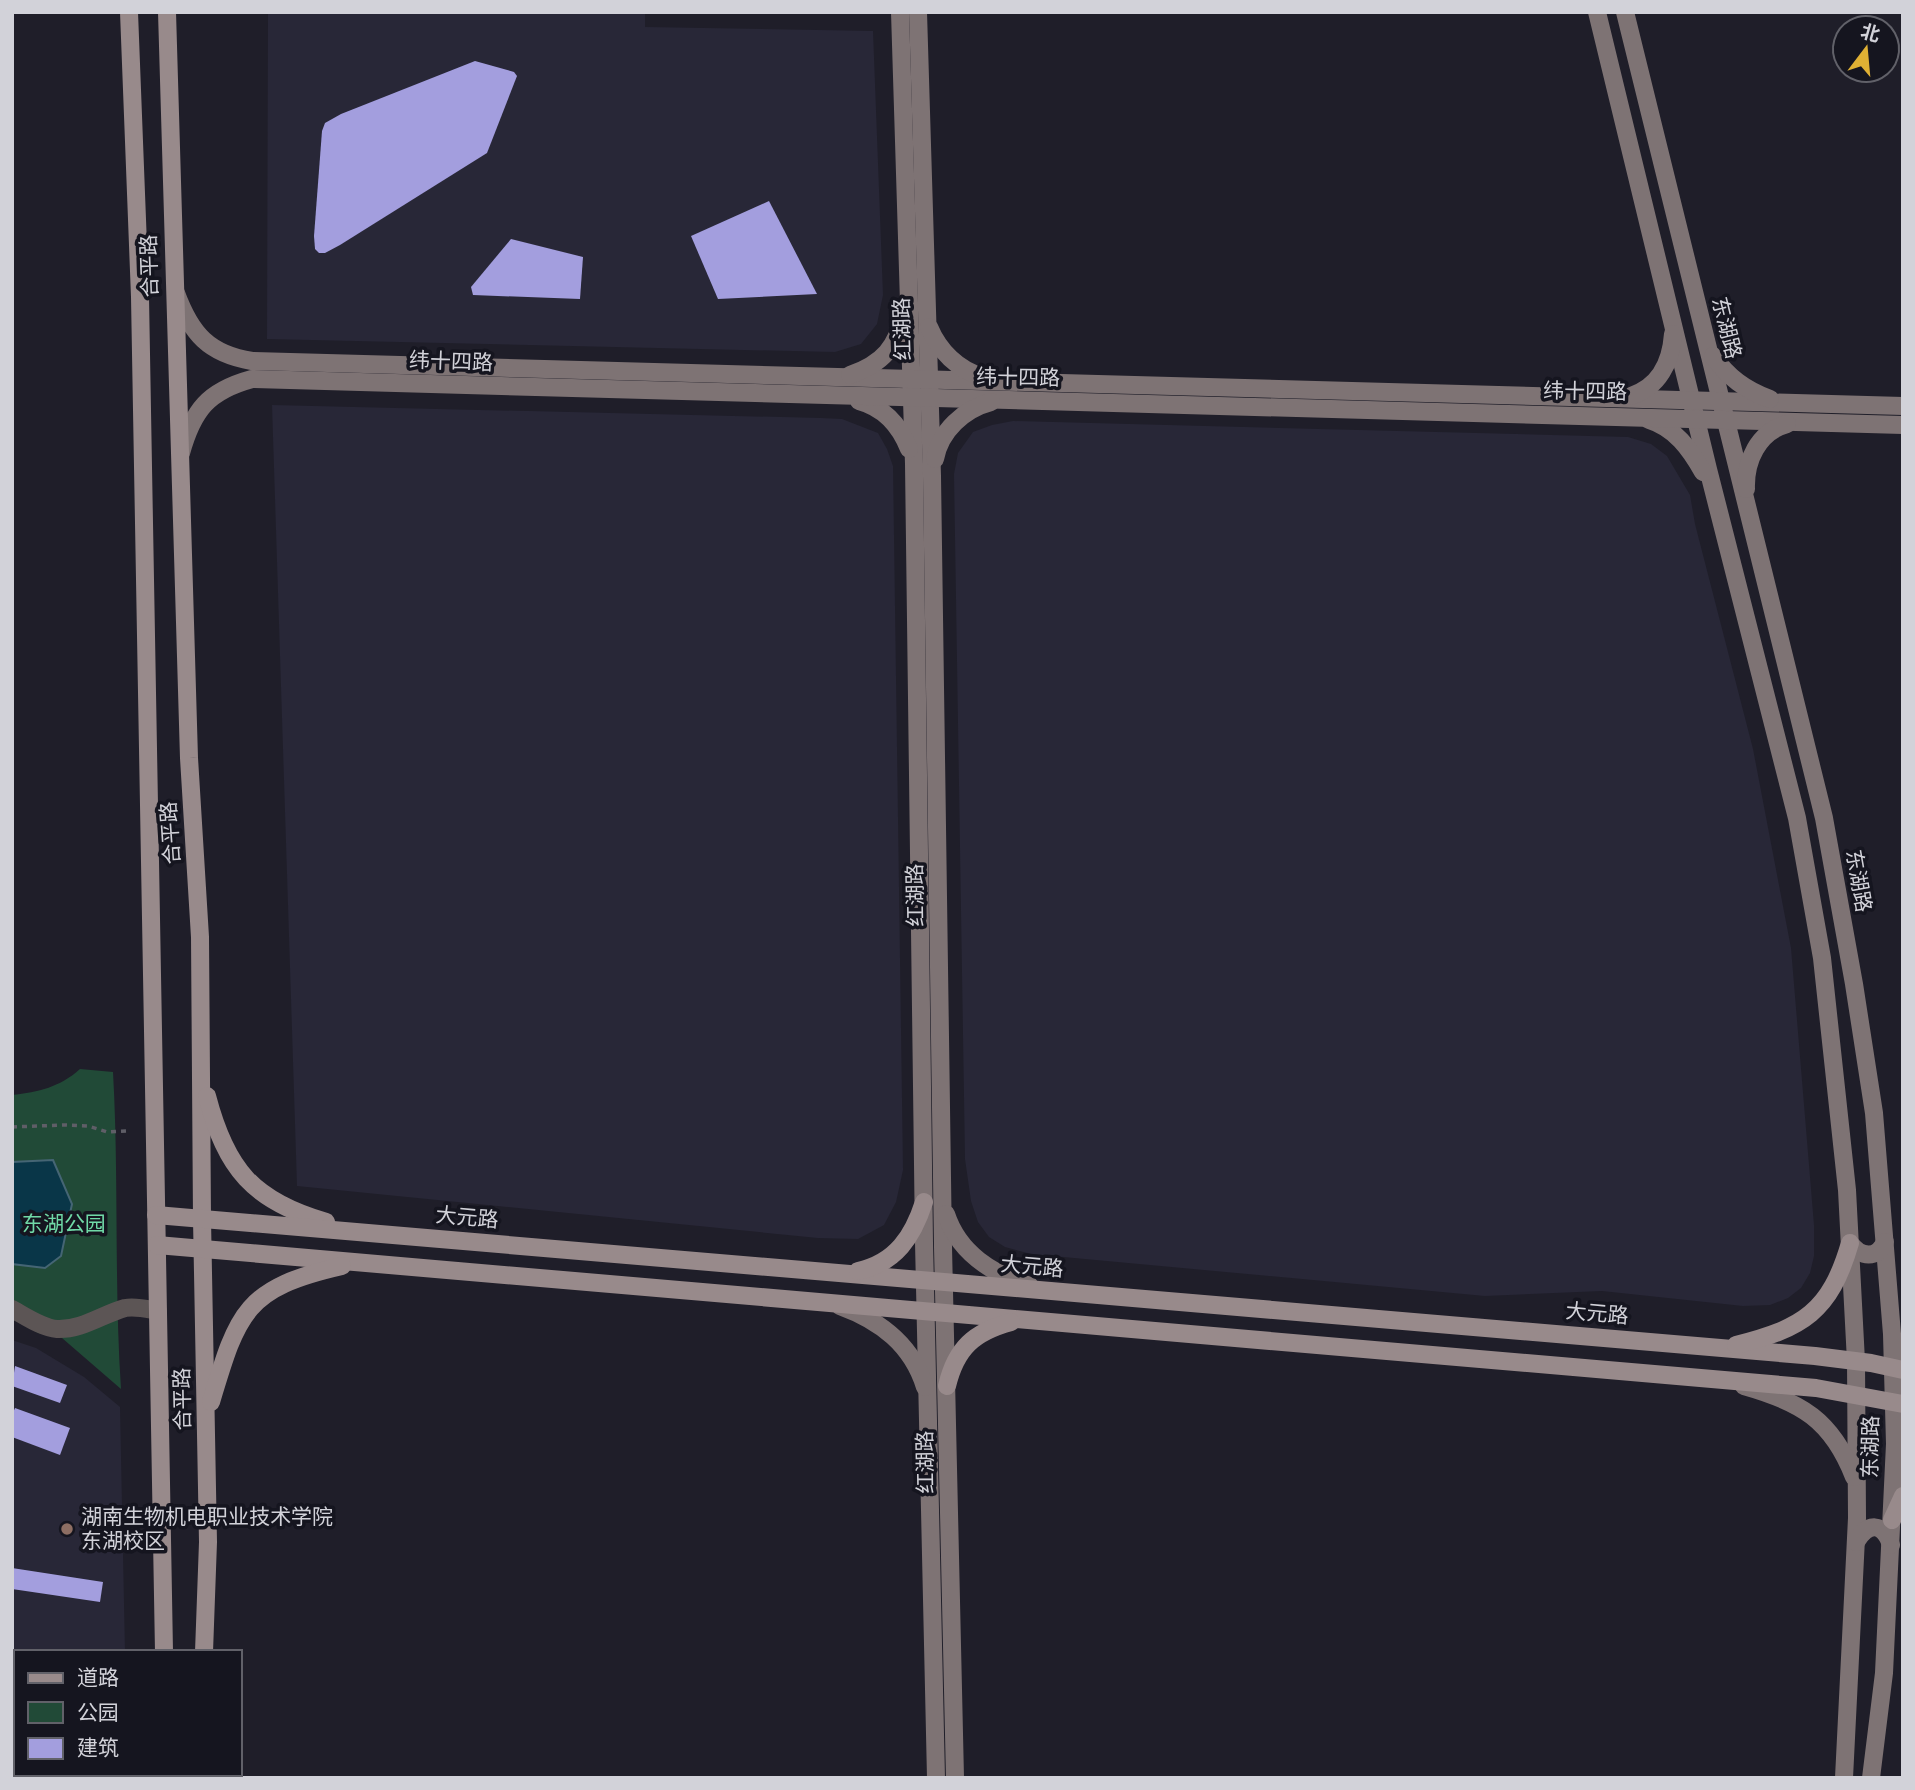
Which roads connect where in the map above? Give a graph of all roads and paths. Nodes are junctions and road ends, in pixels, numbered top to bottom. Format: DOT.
graph roads {
  1 [pos="129,12"];
  2 [pos="167,12"];
  3 [pos="900,12"];
  4 [pos="918,12"];
  5 [pos="1597,12"];
  6 [pos="1625,12"];
  7 [pos="174,286"];
  8 [pos="909,293"];
  9 [pos="925,313"];
  10 [pos="1673,323"];
  11 [pos="1708,349"];
  12 [pos="842,377"];
  13 [pos="920,379"];
  14 [pos="1004,382"];
  15 [pos="842,396"];
  16 [pos="920,398"];
  17 [pos="1626,398"];
  18 [pos="1001,400"];
  19 [pos="1692,400"];
  20 [pos="1720,401"];
  21 [pos="1790,403"];
  22 [pos="1903,406"];
  23 [pos="1632,416"];
  24 [pos="1696,418"];
  25 [pos="1725,419"];
  26 [pos="1795,422"];
  27 [pos="1903,425"];
  28 [pos="179,463"];
  29 [pos="914,464"];
  30 [pos="932,476"];
  31 [pos="1713,488"];
  32 [pos="1746,503"];
  33 [pos="201,1071"];
  34 [pos="12,1127"];
  35 [pos="126,1131"];
  36 [pos="942,1201"];
  37 [pos="924,1202"];
  38 [pos="156,1215"];
  39 [pos="201,1219"];
  40 [pos="360,1232"];
  41 [pos="1885,1242"];
  42 [pos="1850,1243"];
  43 [pos="156,1245"];
  44 [pos="202,1249"];
  45 [pos="359,1262"];
  46 [pos="844,1273"];
  47 [pos="926,1280"];
  48 [pos="944,1282"];
  49 [pos="1903,1289"];
  50 [pos="1043,1291"];
  51 [pos="831,1303"];
  52 [pos="12,1309"];
  53 [pos="158,1311"];
  54 [pos="936,1312"];
  55 [pos="1033,1320"];
  56 [pos="1724,1348"];
  57 [pos="1856,1361"];
  58 [pos="1898,1369"];
  59 [pos="1720,1379"];
  60 [pos="947,1386"];
  61 [pos="1856,1395"];
  62 [pos="929,1398"];
  63 [pos="1899,1403"];
  64 [pos="206,1419"];
  65 [pos="1857,1486"];
  66 [pos="1903,1496"];
  67 [pos="1892,1520"];
  68 [pos="1856,1542"];
  69 [pos="1891,1545"];
  70 [pos="164,1650"];
  71 [pos="204,1650"];
  72 [pos="936,1778"];
  73 [pos="955,1778"];
  74 [pos="1844,1778"];
  75 [pos="1871,1778"];
  1 -- 38 [label="main road, 合平路"];
  2 -- 7 [label="main road, 合平路"];
  3 -- 8 [label="main road, 红湖路"];
  4 -- 9 [label="main road, 红湖路"];
  5 -- 10 [label="main road, 东湖路"];
  6 -- 11 [label="main road, 东湖路"];
  7 -- 12 [label="main road, 纬十四路"];
  7 -- 28 [label="main road, 合平路"];
  8 -- 12 [label="main road"];
  8 -- 13 [label="main road, 红湖路"];
  9 -- 13 [label="main road, 红湖路"];
  9 -- 14 [label="main road"];
  10 -- 17 [label="main road"];
  10 -- 19 [label="main road, 东湖路"];
  11 -- 20 [label="main road, 东湖路"];
  11 -- 21 [label="main road"];
  12 -- 13 [label="main road, 纬十四路"];
  13 -- 14 [label="main road, 纬十四路"];
  13 -- 16 [label="main road, 红湖路"];
  14 -- 17 [label="main road, 纬十四路"];
  15 -- 16 [label="main road, 纬十四路"];
  15 -- 28 [label="main road, 纬十四路"];
  15 -- 29 [label="main road"];
  16 -- 18 [label="main road, 纬十四路"];
  16 -- 29 [label="main road, 红湖路"];
  16 -- 30 [label="main road, 红湖路"];
  17 -- 19 [label="main road, 纬十四路"];
  18 -- 23 [label="main road, 纬十四路"];
  18 -- 30 [label="main road"];
  19 -- 20 [label="main road, 纬十四路"];
  19 -- 24 [label="main road, 东湖路"];
  20 -- 21 [label="main road, 纬十四路"];
  20 -- 25 [label="main road, 东湖路"];
  21 -- 22 [label="main road, 纬十四路"];
  23 -- 24 [label="main road, 纬十四路"];
  23 -- 31 [label="main road"];
  24 -- 25 [label="main road, 纬十四路"];
  24 -- 31 [label="main road, 东湖路"];
  25 -- 26 [label="main road, 纬十四路"];
  25 -- 32 [label="main road, 东湖路"];
  26 -- 27 [label="main road, 纬十四路"];
  26 -- 32 [label="main road"];
  28 -- 33 [label="main road, 合平路"];
  29 -- 37 [label="main road, 红湖路"];
  30 -- 36 [label="main road, 红湖路"];
  31 -- 42 [label="main road, 东湖路"];
  32 -- 41 [label="main road, 东湖路"];
  33 -- 39 [label="main road, 合平路"];
  33 -- 40 [label="main road"];
  34 -- 35 [label="path"];
  36 -- 48 [label="main road, 红湖路"];
  36 -- 50 [label="main road"];
  37 -- 46 [label="main road"];
  37 -- 47 [label="main road, 红湖路"];
  38 -- 39 [label="main road, 大元路"];
  38 -- 43 [label="main road, 合平路"];
  39 -- 40 [label="main road, 大元路"];
  39 -- 44 [label="main road, 合平路"];
  40 -- 46 [label="main road, 大元路"];
  41 -- 42 [label="main road"];
  41 -- 49 [label="main road"];
  41 -- 58 [label="main road, 东湖路"];
  42 -- 56 [label="main road"];
  42 -- 57 [label="main road, 东湖路"];
  43 -- 44 [label="main road"];
  43 -- 53 [label="main road, 合平路"];
  44 -- 45 [label="main road"];
  44 -- 64 [label="main road, 合平路"];
  45 -- 51 [label="main road"];
  45 -- 64 [label="main road"];
  46 -- 47 [label="main road, 大元路"];
  47 -- 48 [label="main road, 大元路"];
  47 -- 54 [label="main road, 红湖路"];
  48 -- 50 [label="main road, 大元路"];
  48 -- 54 [label="main road, 红湖路"];
  50 -- 56 [label="main road, 大元路"];
  51 -- 54 [label="main road"];
  51 -- 62 [label="main road"];
  52 -- 53 [label="street"];
  53 -- 70 [label="main road, 合平路"];
  54 -- 55 [label="main road"];
  54 -- 60 [label="main road, 红湖路"];
  54 -- 62 [label="main road, 红湖路"];
  55 -- 59 [label="main road"];
  55 -- 60 [label="main road"];
  56 -- 57 [label="main road, 大元路"];
  57 -- 58 [label="main road, 大元路"];
  57 -- 61 [label="main road, 东湖路"];
  58 -- 63 [label="main road, 东湖路"];
  59 -- 61 [label="main road"];
  59 -- 65 [label="main road"];
  60 -- 73 [label="main road, 红湖路"];
  61 -- 63 [label="main road"];
  61 -- 65 [label="main road, 东湖路"];
  62 -- 72 [label="main road, 红湖路"];
  63 -- 67 [label="main road, 东湖路"];
  64 -- 71 [label="main road, 合平路"];
  65 -- 68 [label="main road, 东湖路"];
  66 -- 67 [label="main road"];
  67 -- 69 [label="main road, 东湖路"];
  68 -- 69 [label="main road"];
  68 -- 74 [label="main road, 东湖路"];
  69 -- 75 [label="main road, 东湖路"];
}
